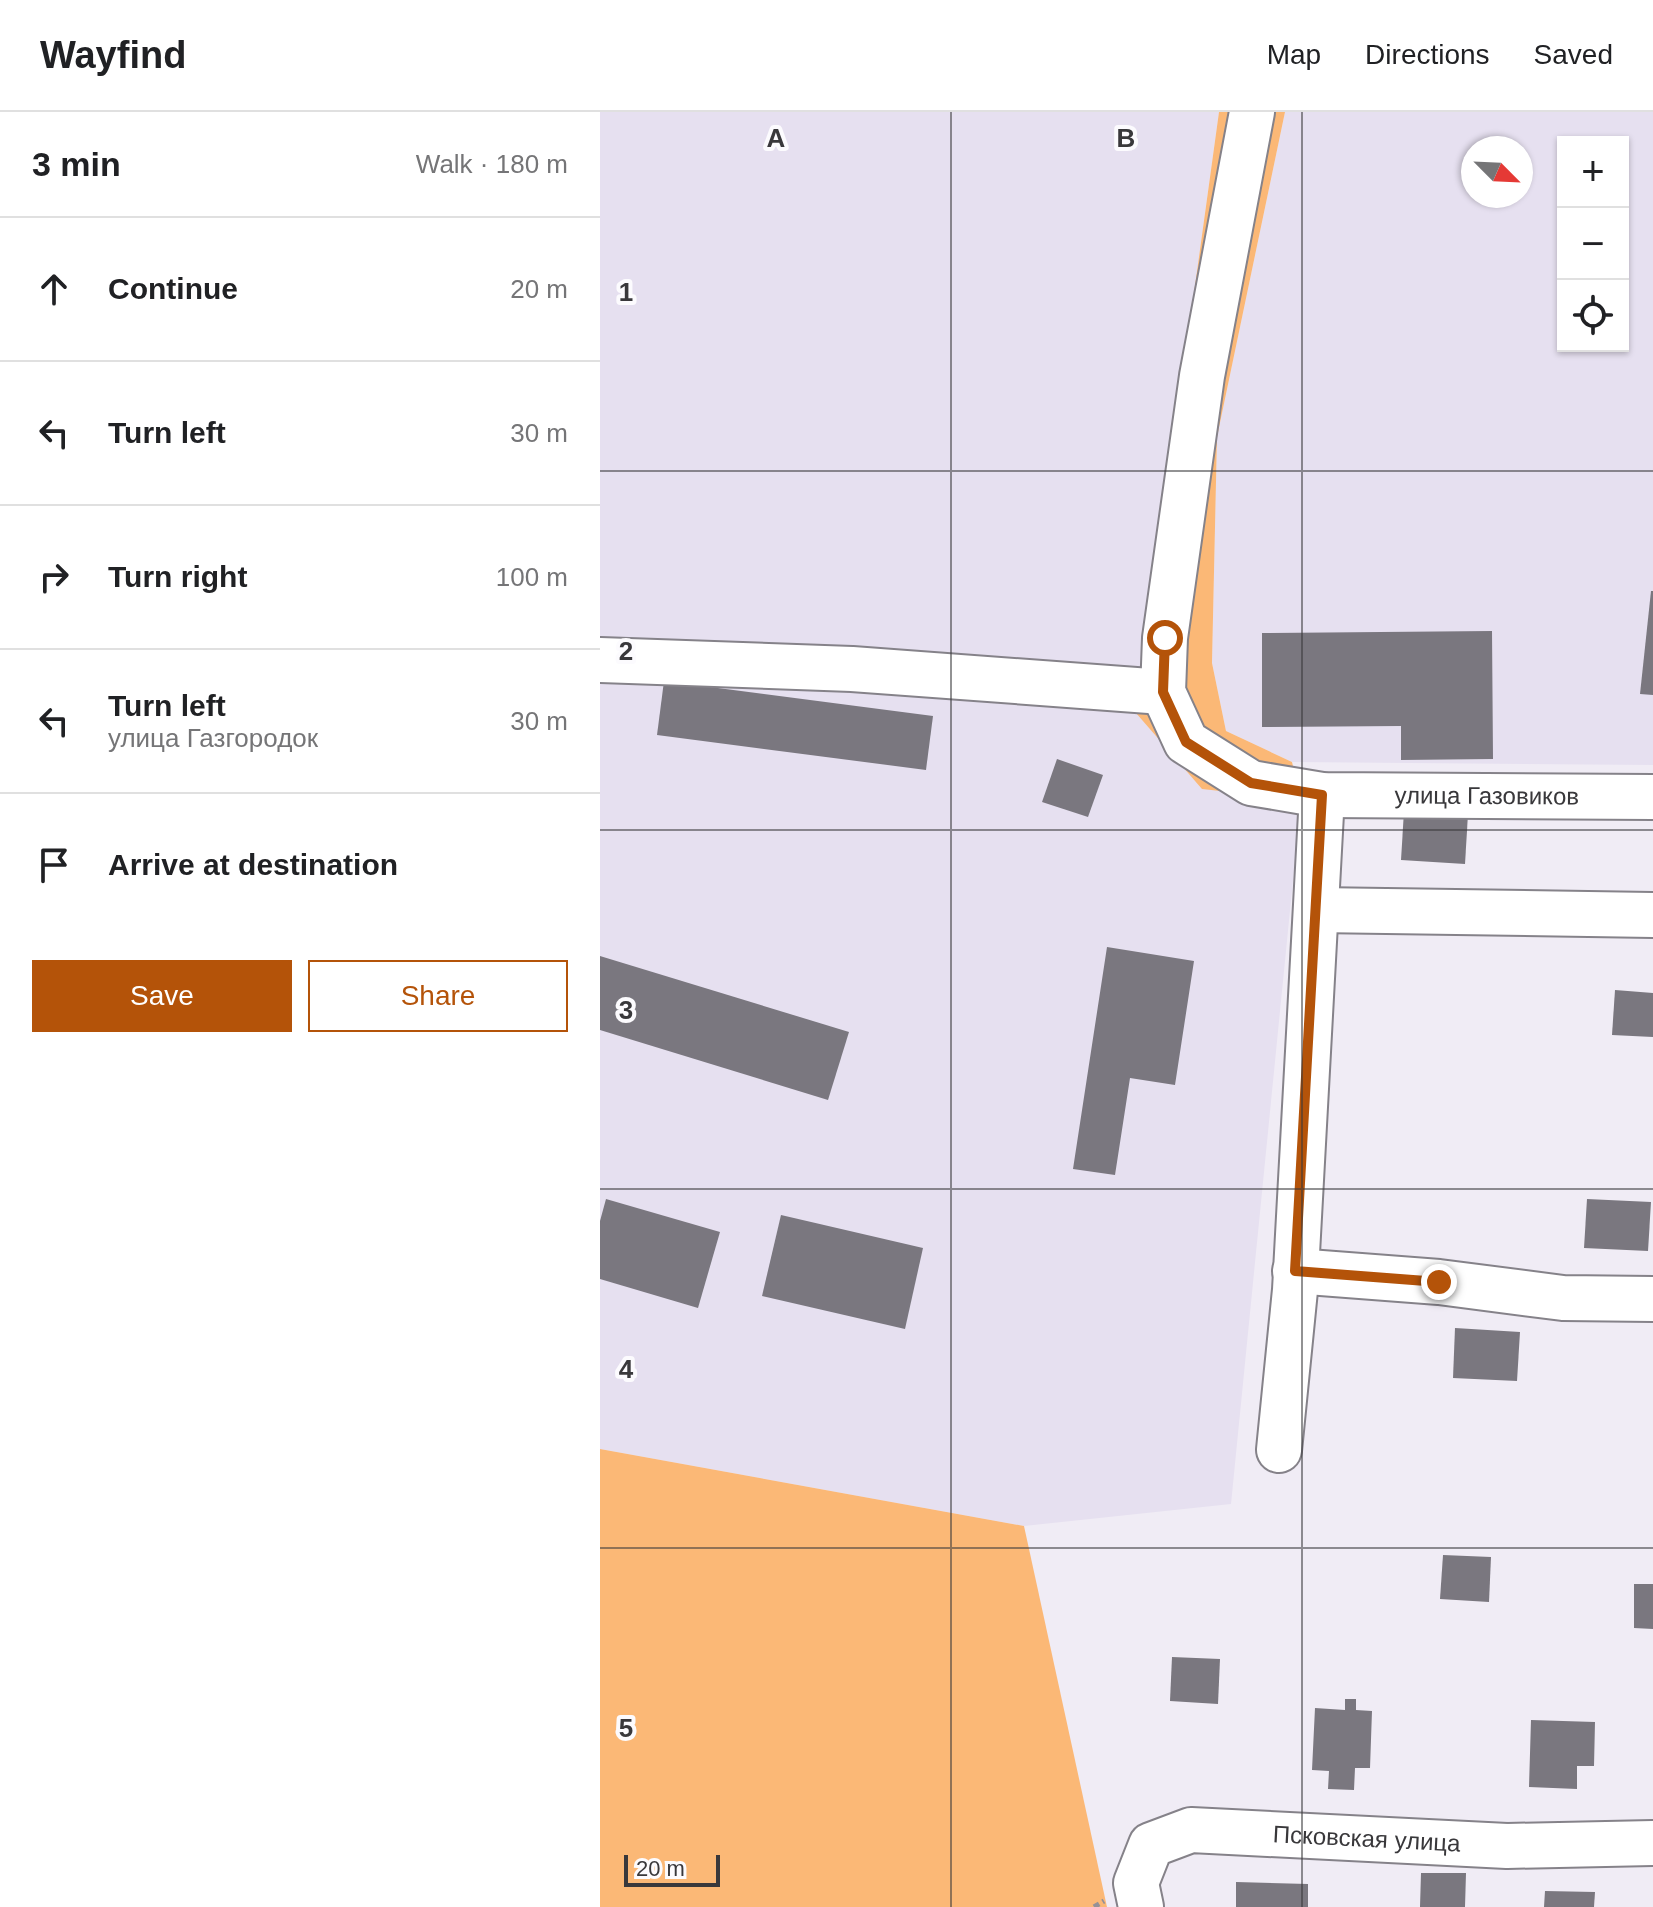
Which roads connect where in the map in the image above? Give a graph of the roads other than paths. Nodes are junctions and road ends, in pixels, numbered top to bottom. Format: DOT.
graph roads {
  1 [pos="1252,112"];
  2 [pos="600,660"];
  3 [pos="1163,692"];
  4 [pos="1322,795"];
  5 [pos="1653,797"];
  6 [pos="1316,910"];
  7 [pos="1653,915"];
  8 [pos="1295,1271"];
  9 [pos="1653,1299"];
  10 [pos="1279,1450"];
  11 [pos="1653,1843"];
  12 [pos="1141,1907"];
  1 -- 3 [label="street"];
  2 -- 3 [label="street"];
  3 -- 4 [label="street, улица Газовиков"];
  4 -- 5 [label="street, улица Газовиков"];
  4 -- 6 [label="street"];
  6 -- 7 [label="street"];
  6 -- 8 [label="street"];
  8 -- 9 [label="street"];
  8 -- 10 [label="street"];
  11 -- 12 [label="street, Псковская улица"];
}
